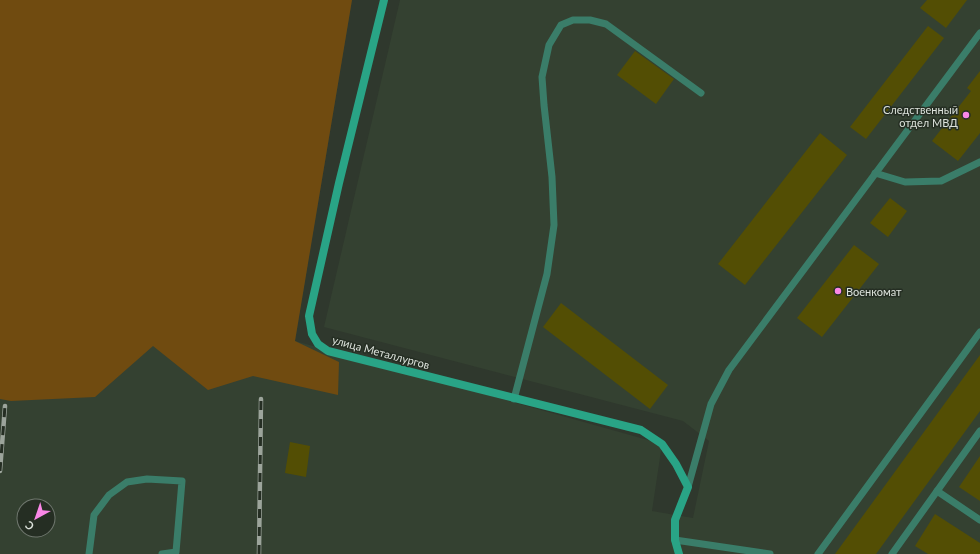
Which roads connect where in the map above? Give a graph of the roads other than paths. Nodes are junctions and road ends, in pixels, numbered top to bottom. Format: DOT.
graph roads {
  1 [pos="384,0"];
  2 [pos="980,33"];
  3 [pos="701,93"];
  4 [pos="980,162"];
  5 [pos="875,173"];
  6 [pos="980,332"];
  7 [pos="514,399"];
  8 [pos="979,433"];
  9 [pos="688,487"];
  10 [pos="937,492"];
  11 [pos="980,520"];
  12 [pos="675,540"];
  13 [pos="895,553"];
  14 [pos="89,554"];
  15 [pos="162,554"];
  16 [pos="679,554"];
  17 [pos="770,554"];
  18 [pos="818,554"];
  1 -- 7 [label="street, улица Металлургов"];
  2 -- 5 [label="lane"];
  3 -- 7 [label="lane"];
  4 -- 5 [label="lane"];
  5 -- 9 [label="lane"];
  6 -- 18 [label="lane"];
  7 -- 9 [label="street, улица Металлургов"];
  8 -- 10 [label="lane"];
  9 -- 12 [label="street"];
  10 -- 11 [label="lane"];
  10 -- 13 [label="lane"];
  12 -- 16 [label="street"];
  12 -- 17 [label="lane"];
  14 -- 15 [label="lane"];
}
